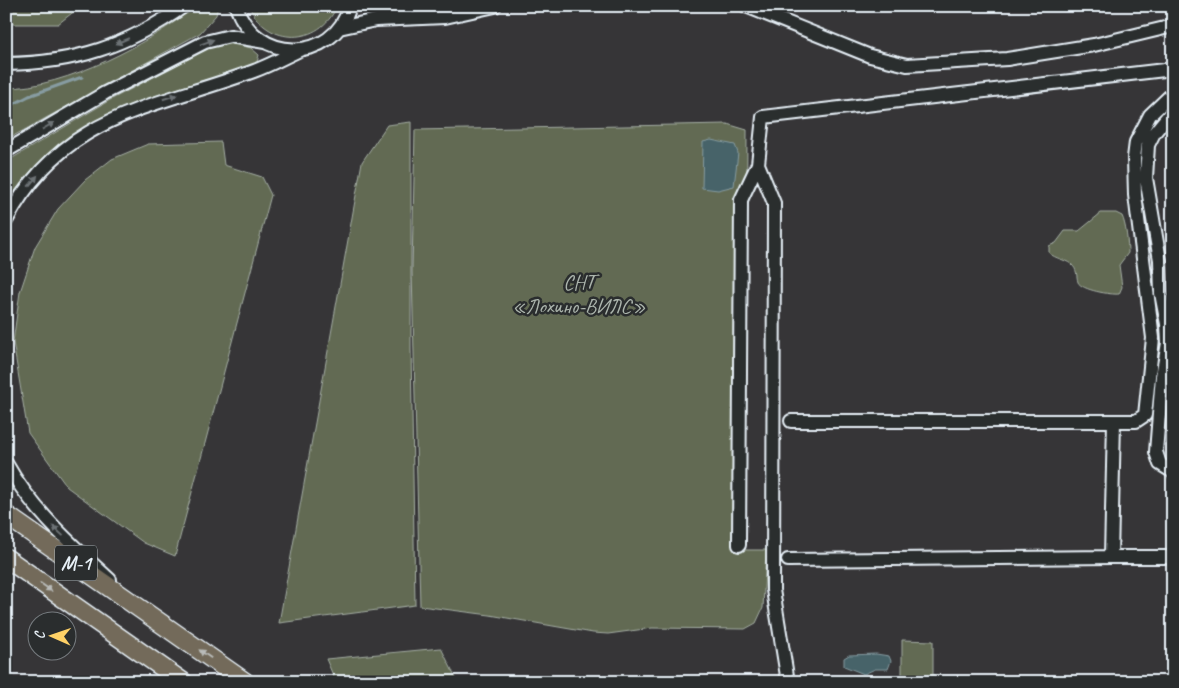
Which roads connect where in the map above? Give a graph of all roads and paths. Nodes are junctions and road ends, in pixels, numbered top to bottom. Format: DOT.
graph roads {
  1 [pos="184,6"];
  2 [pos="236,6"];
  3 [pos="350,6"];
  4 [pos="382,6"];
  5 [pos="494,6"];
  6 [pos="746,6"];
  7 [pos="416,18"];
  8 [pos="1173,26"];
  9 [pos="339,28"];
  10 [pos="265,42"];
  11 [pos="302,49"];
  12 [pos="6,64"];
  13 [pos="1173,69"];
  14 [pos="1173,93"];
  15 [pos="1173,110"];
  16 [pos="6,151"];
  17 [pos="758,164"];
  18 [pos="6,221"];
  19 [pos="791,421"];
  20 [pos="1114,421"];
  21 [pos="6,463"];
  22 [pos="1173,472"];
  23 [pos="6,515"];
  24 [pos="738,545"];
  25 [pos="1173,556"];
  26 [pos="1111,557"];
  27 [pos="6,558"];
  28 [pos="788,560"];
  29 [pos="145,612"];
  30 [pos="182,682"];
  31 [pos="245,682"];
  32 [pos="788,682"];
  1 -- 12 [label="street, one-way"];
  2 -- 10 [label="street"];
  3 -- 9 [label="street"];
  4 -- 7 [label="street"];
  5 -- 7 [label="street"];
  6 -- 8 [label="street"];
  7 -- 9 [label="street"];
  9 -- 11 [label="street"];
  10 -- 11 [label="street"];
  16 -- 10 [label="street, one-way"];
  18 -- 11 [label="street, one-way"];
  13 -- 17 [label="street"];
  14 -- 20 [label="street"];
  15 -- 22 [label="street"];
  17 -- 24 [label="street"];
  17 -- 32 [label="street"];
  19 -- 20 [label="street"];
  20 -- 26 [label="street"];
  29 -- 21 [label="street, one-way"];
  23 -- 29 [label="highway, М-1"];
  25 -- 26 [label="street"];
  26 -- 28 [label="street"];
  27 -- 30 [label="highway, М-1, one-way"];
  31 -- 29 [label="highway, М-1, one-way"];
}
